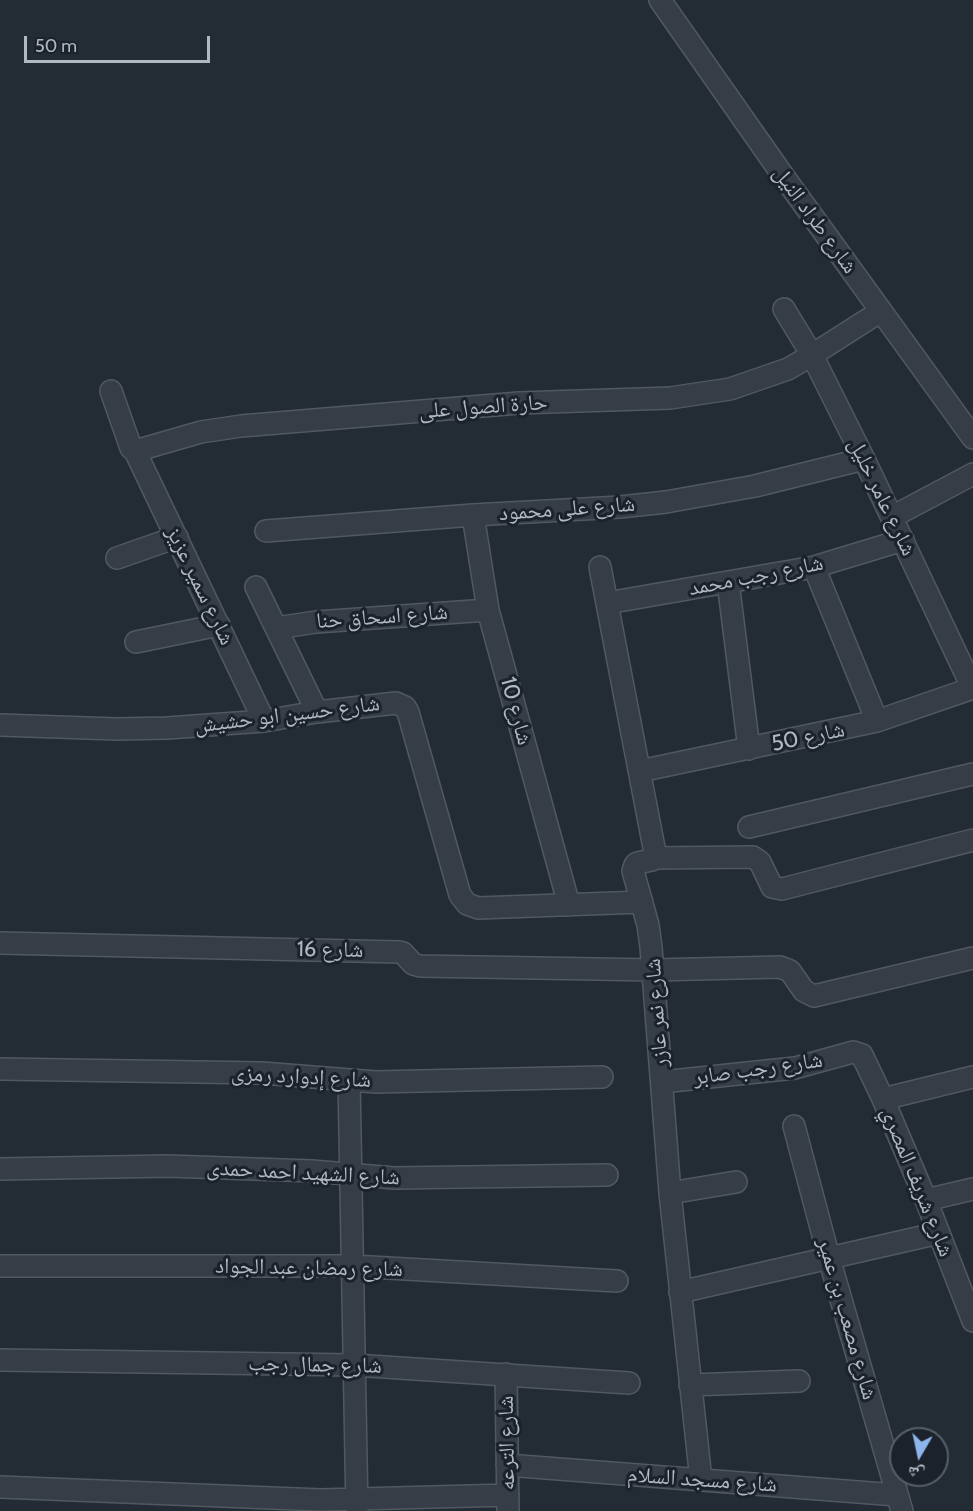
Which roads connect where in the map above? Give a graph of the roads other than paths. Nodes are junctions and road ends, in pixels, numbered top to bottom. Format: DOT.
graph roads {
  1 [pos="660,0"];
  2 [pos="784,309"];
  3 [pos="881,311"];
  4 [pos="812,355"];
  5 [pos="111,391"];
  6 [pos="973,438"];
  7 [pos="135,451"];
  8 [pos="864,459"];
  9 [pos="973,474"];
  10 [pos="473,515"];
  11 [pos="892,517"];
  12 [pos="266,531"];
  13 [pos="177,537"];
  14 [pos="903,540"];
  15 [pos="117,558"];
  16 [pos="600,567"];
  17 [pos="814,567"];
  18 [pos="728,582"];
  19 [pos="256,587"];
  20 [pos="607,603"];
  21 [pos="488,610"];
  22 [pos="219,626"];
  23 [pos="276,628"];
  24 [pos="136,642"];
  25 [pos="973,689"];
  26 [pos="317,712"];
  27 [pos="264,721"];
  28 [pos="877,721"];
  29 [pos="0,725"];
  30 [pos="749,749"];
  31 [pos="640,771"];
  32 [pos="973,774"];
  33 [pos="749,827"];
  34 [pos="973,840"];
  35 [pos="654,858"];
  36 [pos="642,902"];
  37 [pos="569,905"];
  38 [pos="0,943"];
  39 [pos="973,958"];
  40 [pos="654,970"];
  41 [pos="853,1052"];
  42 [pos="0,1069"];
  43 [pos="602,1077"];
  44 [pos="973,1077"];
  45 [pos="349,1080"];
  46 [pos="662,1082"];
  47 [pos="883,1099"];
  48 [pos="794,1126"];
  49 [pos="0,1169"];
  50 [pos="351,1175"];
  51 [pos="607,1175"];
  52 [pos="736,1182"];
  53 [pos="973,1189"];
  54 [pos="670,1193"];
  55 [pos="926,1200"];
  56 [pos="939,1233"];
  57 [pos="829,1258"];
  58 [pos="0,1266"];
  59 [pos="353,1266"];
  60 [pos="617,1281"];
  61 [pos="680,1292"];
  62 [pos="969,1296"];
  63 [pos="973,1321"];
  64 [pos="0,1360"];
  65 [pos="354,1365"];
  66 [pos="506,1374"];
  67 [pos="799,1381"];
  68 [pos="629,1383"];
  69 [pos="690,1385"];
  70 [pos="507,1465"];
  71 [pos="701,1480"];
  72 [pos="0,1487"];
  73 [pos="508,1503"];
  74 [pos="899,1503"];
  75 [pos="357,1505"];
  1 -- 3 [label="street, شارع طراد النيل"];
  2 -- 4 [label="street, شارع عامر خليل"];
  3 -- 4 [label="street, حارة الصول على"];
  3 -- 6 [label="street, شارع طراد النيل"];
  4 -- 7 [label="street, حارة الصول على"];
  4 -- 8 [label="street, شارع عامر خليل"];
  5 -- 7 [label="street"];
  7 -- 13 [label="street, شارع سمير عزيز"];
  8 -- 10 [label="street, شارع على محمود"];
  8 -- 11 [label="street, شارع عامر خليل"];
  9 -- 11 [label="street"];
  10 -- 12 [label="street, شارع على محمود"];
  10 -- 21 [label="street, شارع 10"];
  11 -- 14 [label="street, شارع عامر خليل"];
  13 -- 15 [label="street"];
  13 -- 22 [label="street, شارع سمير عزيز"];
  14 -- 17 [label="street, شارع رجب محمد"];
  14 -- 25 [label="street, شارع عامر خليل"];
  16 -- 20 [label="street"];
  17 -- 18 [label="street, شارع رجب محمد"];
  17 -- 28 [label="street"];
  18 -- 20 [label="street, شارع رجب محمد"];
  18 -- 30 [label="street"];
  19 -- 23 [label="street"];
  20 -- 31 [label="street"];
  21 -- 23 [label="street, شارع اسحاق حنا"];
  21 -- 37 [label="street, شارع 10"];
  22 -- 24 [label="street"];
  22 -- 27 [label="street, شارع سمير عزيز"];
  23 -- 26 [label="street"];
  25 -- 28 [label="street, شارع 50"];
  26 -- 27 [label="street, شارع حسين ابو حشيش"];
  26 -- 37 [label="street, شارع حسين ابو حشيش"];
  27 -- 29 [label="street, شارع حسين ابو حشيش"];
  28 -- 30 [label="street, شارع 50"];
  30 -- 31 [label="street, شارع 50"];
  31 -- 35 [label="street"];
  32 -- 33 [label="street"];
  34 -- 35 [label="street"];
  35 -- 36 [label="street, شارع نمر عازر"];
  36 -- 37 [label="street, شارع حسين ابو حشيش"];
  36 -- 40 [label="street, شارع نمر عازر"];
  38 -- 40 [label="street, شارع 16"];
  39 -- 40 [label="street, شارع 16"];
  40 -- 46 [label="street, شارع نمر عازر"];
  41 -- 46 [label="street, شارع رجب صابر"];
  41 -- 47 [label="street, شارع شريف المصري"];
  42 -- 45 [label="street, شارع إدوارد رمزى"];
  43 -- 45 [label="street, شارع إدوارد رمزى"];
  44 -- 47 [label="street"];
  45 -- 50 [label="street"];
  46 -- 54 [label="street, شارع نمر عازر"];
  47 -- 55 [label="street, شارع شريف المصري"];
  48 -- 57 [label="street, شارع مصعب بن عمير"];
  49 -- 50 [label="street, شارع الشهيد احمد حمدى"];
  50 -- 51 [label="street, شارع الشهيد احمد حمدى"];
  50 -- 59 [label="street"];
  52 -- 54 [label="street"];
  53 -- 55 [label="street"];
  54 -- 61 [label="street, شارع نمر عازر"];
  55 -- 56 [label="street, شارع شريف المصري"];
  56 -- 57 [label="street"];
  56 -- 62 [label="street, شارع شريف المصري"];
  57 -- 61 [label="street"];
  57 -- 74 [label="street, شارع مصعب بن عمير"];
  58 -- 59 [label="street, شارع رمضان عبد الجواد"];
  59 -- 60 [label="street, شارع رمضان عبد الجواد"];
  59 -- 65 [label="street"];
  61 -- 69 [label="street, شارع نمر عازر"];
  62 -- 63 [label="street, شارع شريف المصري"];
  64 -- 65 [label="street, شارع جمال رجب"];
  65 -- 66 [label="street, شارع جمال رجب"];
  65 -- 75 [label="street"];
  66 -- 68 [label="street, شارع جمال رجب"];
  66 -- 70 [label="street, شارع الترعه"];
  67 -- 69 [label="street"];
  69 -- 71 [label="street, شارع نمر عازر"];
  70 -- 71 [label="street, شارع مسجد السلام"];
  70 -- 73 [label="street, شارع الترعه"];
  71 -- 74 [label="street, شارع مسجد السلام"];
  72 -- 75 [label="street"];
  73 -- 75 [label="street"];
}
